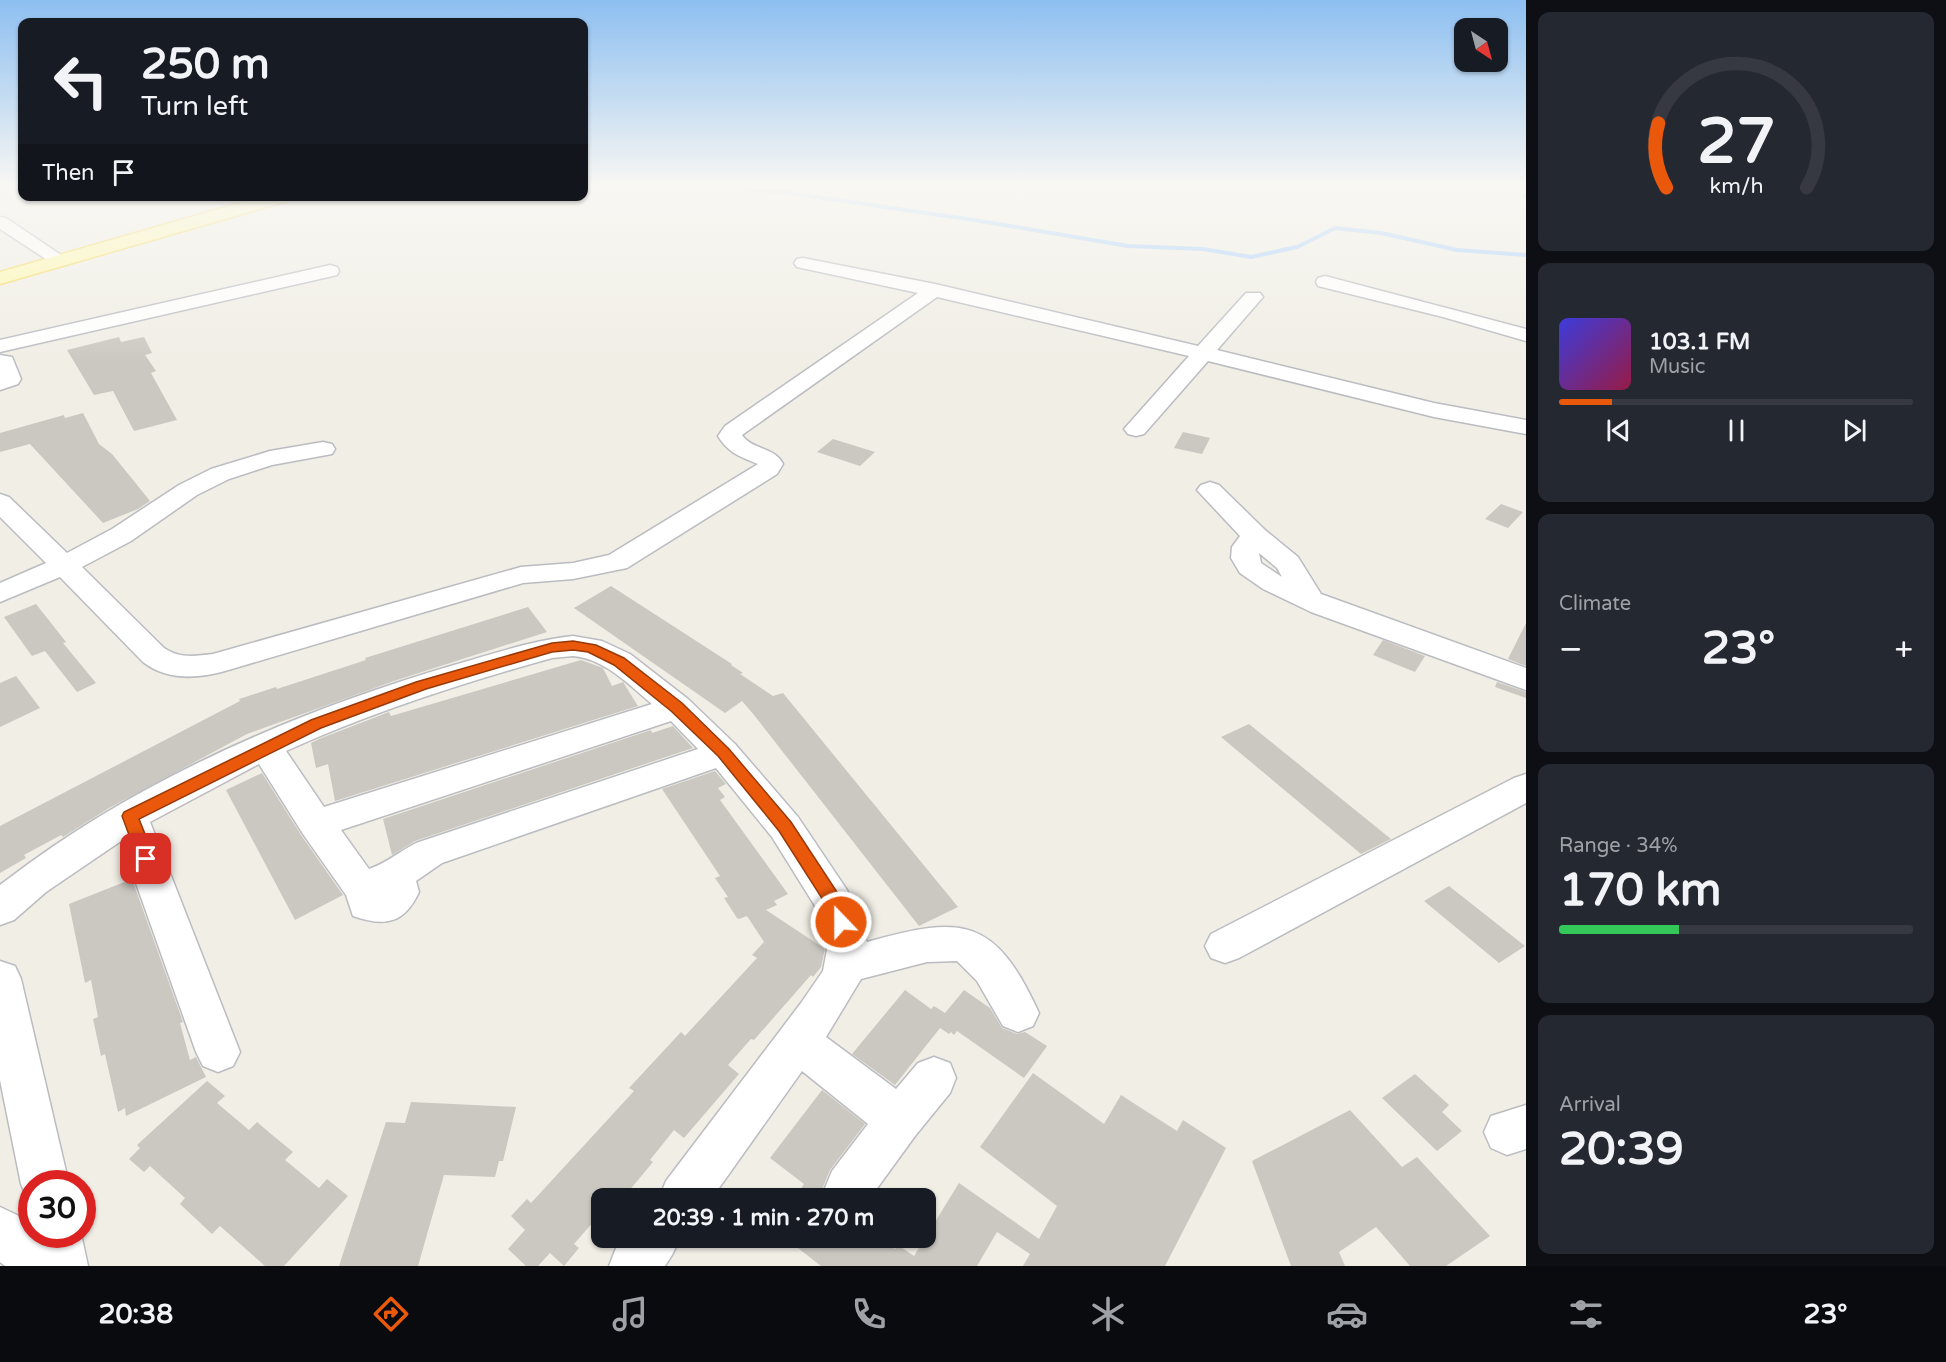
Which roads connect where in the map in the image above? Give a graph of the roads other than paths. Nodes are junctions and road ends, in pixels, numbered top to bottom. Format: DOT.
graph roads {
  1 [pos="8,245"];
  2 [pos="34,245"];
  3 [pos="100,245"];
  4 [pos="105,245"];
  5 [pos="47,261"];
  6 [pos="803,263"];
  7 [pos="0,270"];
  8 [pos="330,271"];
  9 [pos="0,278"];
  10 [pos="1325,282"];
  11 [pos="936,290"];
  12 [pos="1253,297"];
  13 [pos="1526,335"];
  14 [pos="0,346"];
  15 [pos="1202,353"];
  16 [pos="0,361"];
  17 [pos="0,382"];
  18 [pos="1526,427"];
  19 [pos="1136,429"];
  20 [pos="323,449"];
  21 [pos="1210,490"];
  22 [pos="0,502"];
  23 [pos="63,566"];
  24 [pos="0,593"];
  25 [pos="1526,679"];
  26 [pos="677,707"];
  27 [pos="266,747"];
  28 [pos="723,753"];
  29 [pos="1526,787"];
  30 [pos="130,816"];
  31 [pos="316,824"];
  32 [pos="0,909"];
  33 [pos="1225,946"];
  34 [pos="844,966"];
  35 [pos="0,979"];
  36 [pos="1018,1013"];
  37 [pos="798,1041"];
  38 [pos="218,1052"];
  39 [pos="934,1078"];
  40 [pos="899,1120"];
  41 [pos="42,1170"];
  42 [pos="690,1188"];
  43 [pos="849,1188"];
  44 [pos="0,1232"];
  45 [pos="59,1248"];
  46 [pos="648,1248"];
  47 [pos="46,1266"];
  48 [pos="63,1266"];
  49 [pos="634,1266"];
  1 -- 5 [label="street"];
  2 -- 5 [label="street"];
  3 -- 5 [label="main road"];
  4 -- 5 [label="main road"];
  5 -- 7 [label="main road"];
  5 -- 9 [label="main road"];
  6 -- 11 [label="street"];
  8 -- 14 [label="street"];
  10 -- 13 [label="street"];
  11 -- 15 [label="street"];
  11 -- 23 [label="street"];
  12 -- 15 [label="street"];
  15 -- 18 [label="street"];
  15 -- 19 [label="street"];
  16 -- 17 [label="street"];
  20 -- 23 [label="street"];
  21 -- 25 [label="street"];
  22 -- 23 [label="street"];
  23 -- 24 [label="street"];
  26 -- 27 [label="street"];
  26 -- 28 [label="street"];
  26 -- 31 [label="street"];
  27 -- 30 [label="street"];
  27 -- 31 [label="street"];
  28 -- 31 [label="street"];
  28 -- 34 [label="street"];
  29 -- 33 [label="street"];
  30 -- 32 [label="street"];
  30 -- 38 [label="street"];
  34 -- 36 [label="street"];
  34 -- 37 [label="street"];
  35 -- 41 [label="street"];
  37 -- 40 [label="street"];
  37 -- 42 [label="street"];
  39 -- 40 [label="street"];
  40 -- 43 [label="street"];
  44 -- 47 [label="street"];
  45 -- 48 [label="street"];
  46 -- 49 [label="street"];
}
